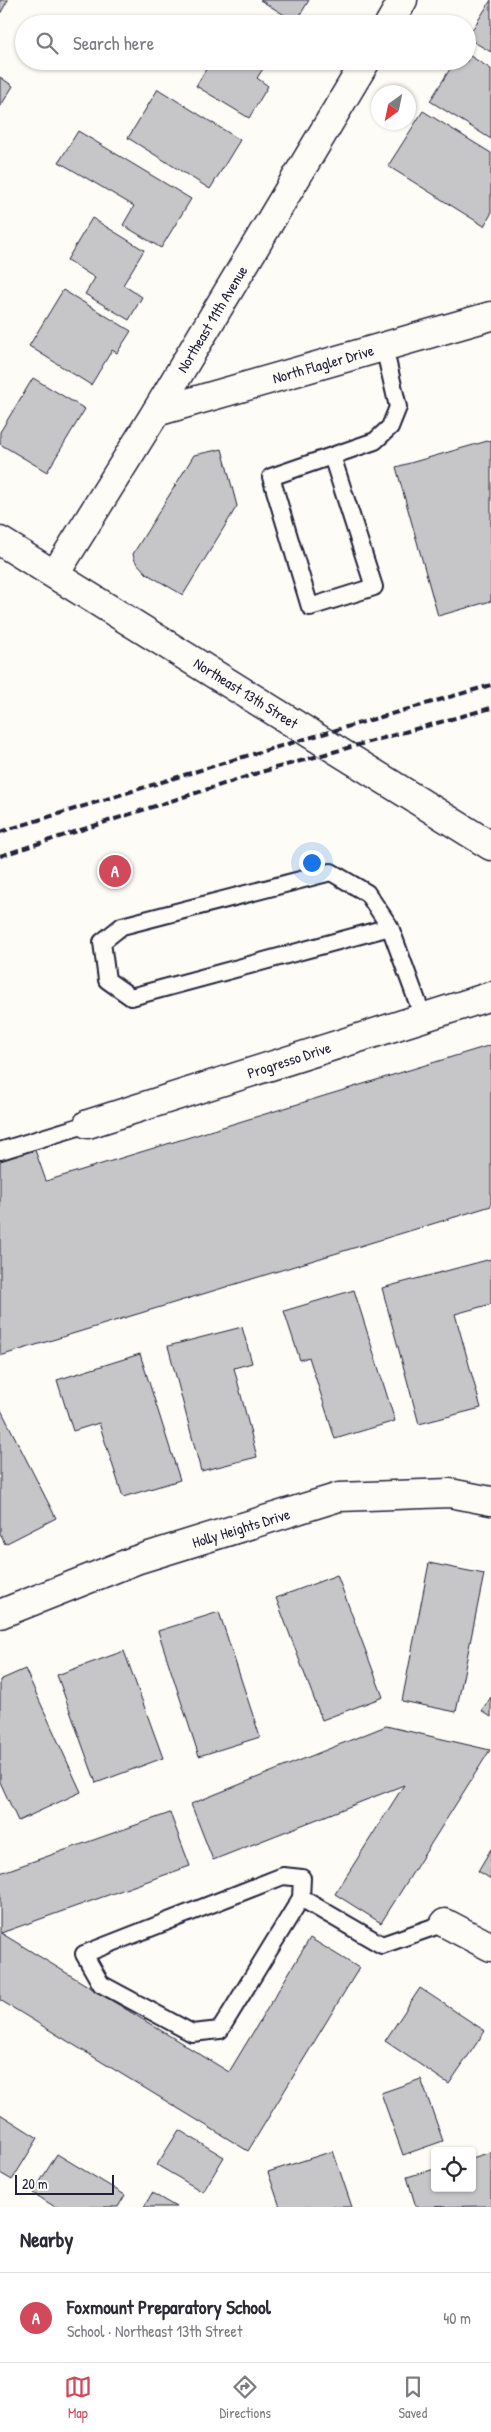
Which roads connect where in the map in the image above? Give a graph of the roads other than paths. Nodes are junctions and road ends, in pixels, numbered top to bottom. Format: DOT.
graph roads {
  1 [pos="403,0"];
  2 [pos="394,15"];
  3 [pos="361,70"];
  4 [pos="491,316"];
  5 [pos="384,347"];
  6 [pos="156,412"];
  7 [pos="332,456"];
  8 [pos="0,541"];
  9 [pos="55,574"];
  10 [pos="491,846"];
  11 [pos="390,927"];
  12 [pos="491,996"];
  13 [pos="423,1017"];
  14 [pos="88,1124"];
  15 [pos="0,1151"];
  16 [pos="491,1501"];
  17 [pos="0,1614"];
  18 [pos="301,1898"];
  19 [pos="445,1923"];
  20 [pos="491,1947"];
  1 -- 2 [label="street"];
  3 -- 6 [label="street, Northeast 11th Avenue"];
  4 -- 5 [label="street, North Flagler Drive"];
  5 -- 6 [label="street, North Flagler Drive"];
  5 -- 7 [label="lane"];
  6 -- 9 [label="street, Northeast 11th Avenue"];
  7 -- 7 [label="lane"];
  8 -- 9 [label="street, Northeast 13th Street"];
  9 -- 10 [label="street, Northeast 13th Street"];
  11 -- 11 [label="lane"];
  11 -- 13 [label="lane"];
  12 -- 13 [label="street, Progresso Drive"];
  13 -- 14 [label="street, Progresso Drive"];
  14 -- 15 [label="lane"];
  16 -- 17 [label="street, Holly Heights Drive"];
  18 -- 18 [label="lane"];
  18 -- 19 [label="lane"];
  19 -- 20 [label="street"];
}
